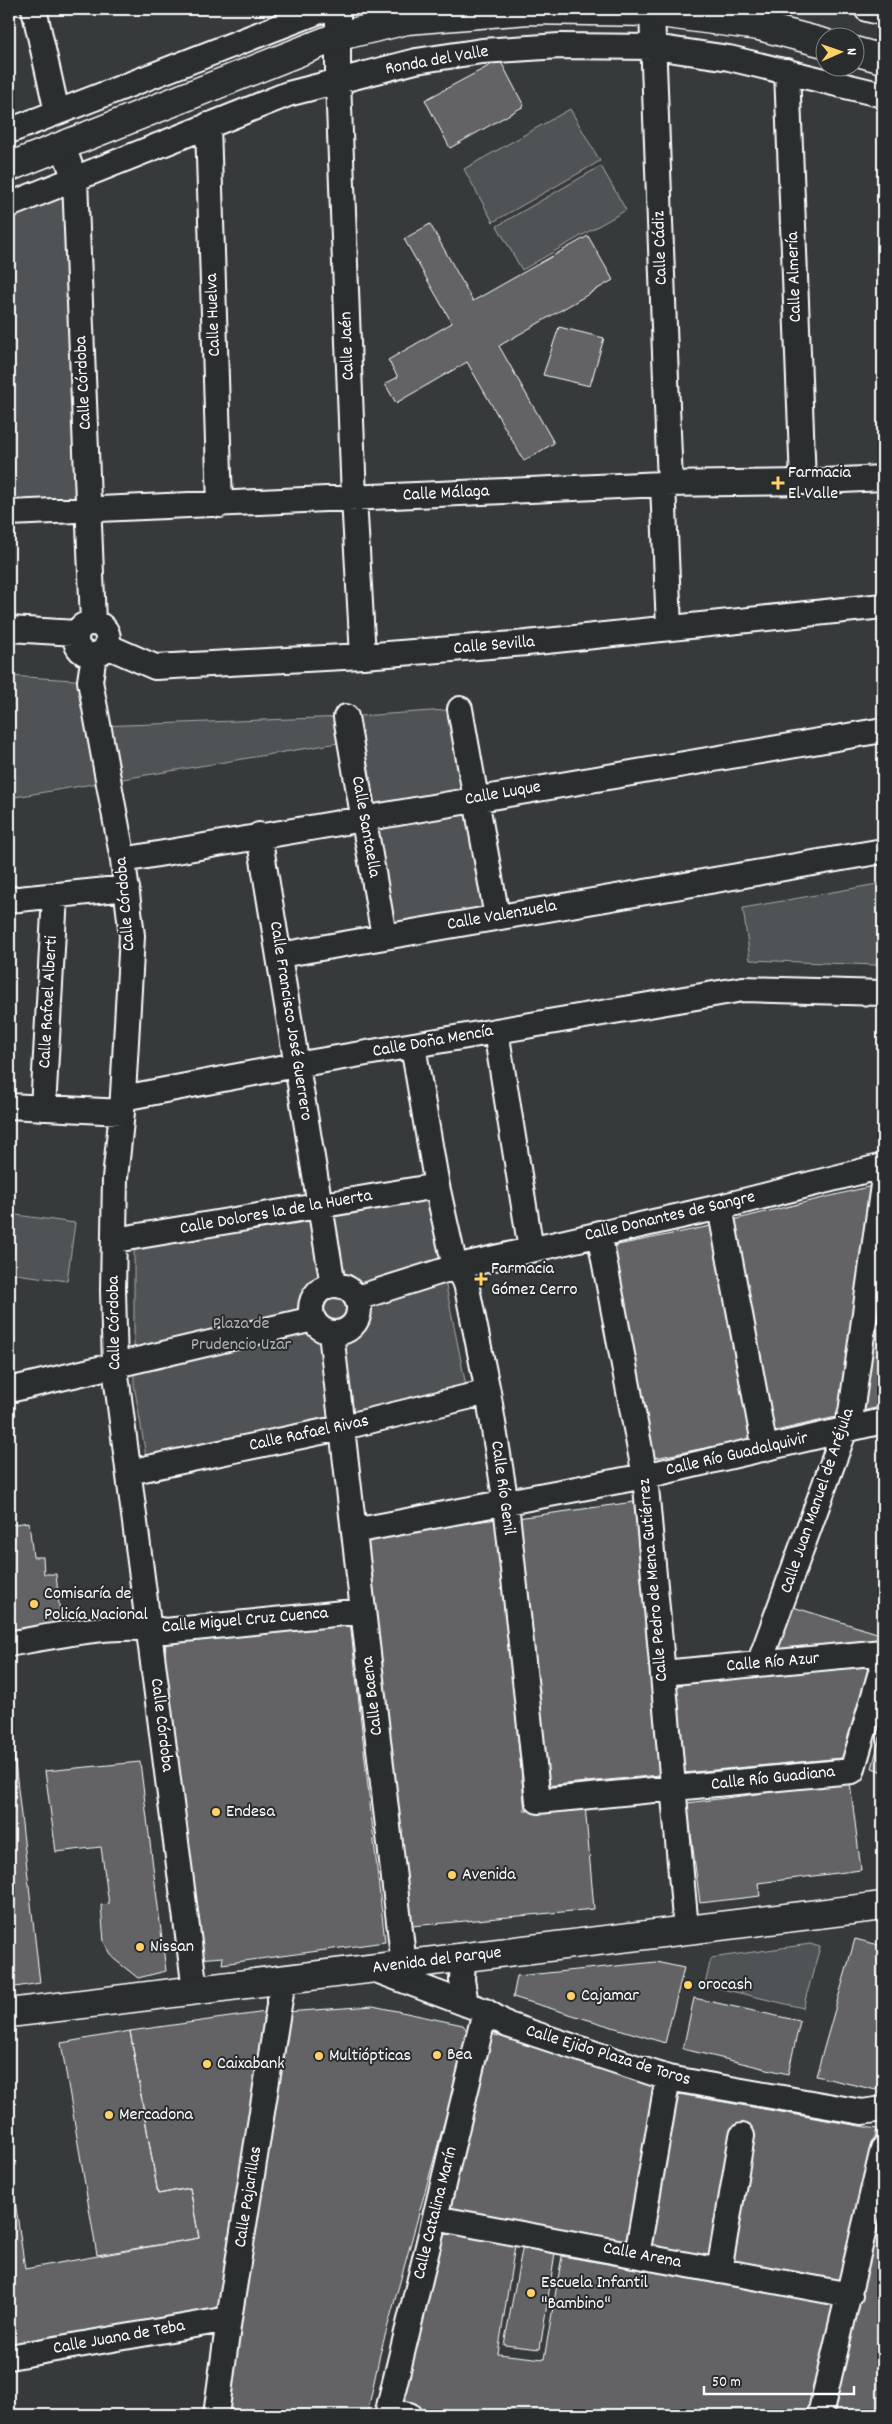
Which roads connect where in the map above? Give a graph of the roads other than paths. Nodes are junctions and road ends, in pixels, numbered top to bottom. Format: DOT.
graph roads {
  1 [pos="34,9"];
  2 [pos="325,9"];
  3 [pos="338,9"];
  4 [pos="867,9"];
  5 [pos="652,12"];
  6 [pos="883,13"];
  7 [pos="339,36"];
  8 [pos="814,40"];
  9 [pos="654,47"];
  10 [pos="864,53"];
  11 [pos="883,58"];
  12 [pos="787,71"];
  13 [pos="338,81"];
  14 [pos="883,95"];
  15 [pos="57,112"];
  16 [pos="208,125"];
  17 [pos="9,131"];
  18 [pos="63,146"];
  19 [pos="9,167"];
  20 [pos="75,180"];
  21 [pos="9,205"];
  22 [pos="883,478"];
  23 [pos="803,482"];
  24 [pos="667,484"];
  25 [pos="354,498"];
  26 [pos="220,505"];
  27 [pos="89,509"];
  28 [pos="9,513"];
  29 [pos="883,606"];
  30 [pos="85,628"];
  31 [pos="669,628"];
  32 [pos="9,629"];
  33 [pos="100,651"];
  34 [pos="363,656"];
  35 [pos="460,709"];
  36 [pos="346,717"];
  37 [pos="883,730"];
  38 [pos="476,798"];
  39 [pos="363,818"];
  40 [pos="260,835"];
  41 [pos="883,851"];
  42 [pos="123,860"];
  43 [pos="127,888"];
  44 [pos="54,896"];
  45 [pos="9,900"];
  46 [pos="497,917"];
  47 [pos="384,936"];
  48 [pos="280,955"];
  49 [pos="883,993"];
  50 [pos="496,1031"];
  51 [pos="413,1046"];
  52 [pos="296,1065"];
  53 [pos="123,1105"];
  54 [pos="9,1106"];
  55 [pos="43,1108"];
  56 [pos="883,1166"];
  57 [pos="437,1186"];
  58 [pos="883,1186"];
  59 [pos="320,1206"];
  60 [pos="720,1207"];
  61 [pos="599,1233"];
  62 [pos="115,1240"];
  63 [pos="531,1250"];
  64 [pos="456,1267"];
  65 [pos="333,1285"];
  66 [pos="357,1298"];
  67 [pos="322,1326"];
  68 [pos="115,1367"];
  69 [pos="9,1390"];
  70 [pos="488,1392"];
  71 [pos="883,1421"];
  72 [pos="340,1428"];
  73 [pos="845,1429"];
  74 [pos="764,1449"];
  75 [pos="129,1472"];
  76 [pos="645,1476"];
  77 [pos="506,1504"];
  78 [pos="354,1531"];
  79 [pos="363,1610"];
  80 [pos="148,1627"];
  81 [pos="9,1644"];
  82 [pos="883,1652"];
  83 [pos="759,1664"];
  84 [pos="883,1665"];
  85 [pos="663,1673"];
  86 [pos="674,1789"];
  87 [pos="877,1902"];
  88 [pos="686,1929"];
  89 [pos="463,1958"];
  90 [pos="404,1965"];
  91 [pos="372,1969"];
  92 [pos="282,1980"];
  93 [pos="195,1990"];
  94 [pos="476,2008"];
  95 [pos="9,2013"];
  96 [pos="668,2078"];
  97 [pos="883,2109"];
  98 [pos="742,2136"];
  99 [pos="883,2149"];
  100 [pos="435,2218"];
  101 [pos="637,2255"];
  102 [pos="719,2271"];
  103 [pos="850,2295"];
  104 [pos="229,2319"];
  105 [pos="9,2357"];
  106 [pos="395,2414"];
  107 [pos="216,2415"];
  108 [pos="820,2415"];
  1 -- 15 [label="street"];
  2 -- 15 [label="street"];
  3 -- 7 [label="street, Calle Jaén"];
  4 -- 6 [label="street"];
  5 -- 7 [label="street"];
  5 -- 8 [label="street"];
  5 -- 9 [label="street, Calle Cádiz"];
  7 -- 13 [label="street, Calle Jaén"];
  7 -- 18 [label="street"];
  9 -- 12 [label="street, Ronda del Valle"];
  9 -- 13 [label="street, Ronda del Valle"];
  9 -- 24 [label="street, Calle Cádiz"];
  10 -- 11 [label="street"];
  12 -- 14 [label="street, Ronda del Valle"];
  12 -- 23 [label="street, Calle Almería"];
  13 -- 16 [label="street, Ronda del Valle"];
  13 -- 25 [label="street, Calle Jaén"];
  15 -- 17 [label="street"];
  16 -- 20 [label="street, Ronda del Valle"];
  16 -- 26 [label="street, Calle Huelva"];
  18 -- 19 [label="street"];
  18 -- 20 [label="street, Calle Córdoba"];
  20 -- 21 [label="street, Ronda del Valle"];
  20 -- 27 [label="street, Calle Córdoba"];
  22 -- 23 [label="street, Calle Málaga"];
  23 -- 24 [label="street, Calle Málaga"];
  24 -- 25 [label="street, Calle Málaga"];
  24 -- 31 [label="street, Calle Cádiz"];
  25 -- 26 [label="street, Calle Málaga"];
  25 -- 34 [label="street, Calle Jaén"];
  26 -- 27 [label="street, Calle Málaga"];
  27 -- 28 [label="street, Calle Málaga"];
  27 -- 30 [label="street, Calle Córdoba"];
  29 -- 31 [label="street, Calle Sevilla"];
  30 -- 32 [label="street"];
  30 -- 33 [label="street"];
  31 -- 34 [label="street, Calle Sevilla"];
  33 -- 34 [label="street, Calle Sevilla"];
  33 -- 42 [label="street, Calle Córdoba"];
  35 -- 38 [label="street"];
  36 -- 39 [label="street, Calle Santaella"];
  37 -- 38 [label="street, Calle Luque"];
  38 -- 39 [label="street, Calle Luque"];
  38 -- 46 [label="street"];
  39 -- 40 [label="street, Calle Luque"];
  39 -- 47 [label="street, Calle Santaella"];
  40 -- 42 [label="street, Calle Luque"];
  40 -- 48 [label="street, Calle Francisco José Guerrero"];
  41 -- 46 [label="street, Calle Valenzuela"];
  42 -- 43 [label="street, Calle Córdoba"];
  43 -- 44 [label="street"];
  43 -- 53 [label="street, Calle Córdoba"];
  44 -- 45 [label="street"];
  44 -- 55 [label="street, Calle Rafael Alberti"];
  46 -- 47 [label="street, Calle Valenzuela"];
  47 -- 48 [label="street, Calle Valenzuela"];
  48 -- 52 [label="street, Calle Francisco José Guerrero"];
  49 -- 50 [label="street, Calle Doña Mencía"];
  50 -- 51 [label="street, Calle Doña Mencía"];
  50 -- 63 [label="street"];
  51 -- 52 [label="street, Calle Doña Mencía"];
  51 -- 57 [label="street, Calle Río Genil"];
  52 -- 53 [label="street, Calle Doña Mencía"];
  52 -- 59 [label="street, Calle Francisco José Guerrero"];
  53 -- 55 [label="street, Calle Doña Mencía"];
  53 -- 62 [label="street, Calle Córdoba"];
  54 -- 55 [label="street, Calle Doña Mencía"];
  56 -- 60 [label="street, Calle Donantes de Sangre"];
  57 -- 59 [label="street, Calle Dolores la de la Huerta"];
  57 -- 64 [label="street, Calle Río Genil"];
  58 -- 73 [label="street, Calle Juan Manuel de Aréjula"];
  59 -- 62 [label="street, Calle Dolores la de la Huerta"];
  59 -- 65 [label="street, Calle Francisco José Guerrero"];
  60 -- 61 [label="street, Calle Donantes de Sangre"];
  60 -- 74 [label="street"];
  61 -- 63 [label="street, Calle Donantes de Sangre"];
  61 -- 76 [label="street, Calle Pedro de Mena Gutiérrez"];
  62 -- 68 [label="street, Calle Córdoba"];
  63 -- 64 [label="street, Calle Donantes de Sangre"];
  64 -- 66 [label="street, Calle Donantes de Sangre"];
  64 -- 70 [label="street, Calle Río Genil"];
  65 -- 66 [label="street"];
  65 -- 67 [label="street"];
  66 -- 67 [label="street"];
  67 -- 68 [label="street"];
  67 -- 72 [label="street, Calle Baena"];
  68 -- 69 [label="street"];
  68 -- 75 [label="street, Calle Córdoba"];
  70 -- 72 [label="street, Calle Rafael Rivas"];
  70 -- 77 [label="street, Calle Río Genil"];
  71 -- 73 [label="street, Calle Río Guadalquivir"];
  72 -- 75 [label="street, Calle Rafael Rivas"];
  72 -- 78 [label="street, Calle Baena"];
  73 -- 74 [label="street, Calle Río Guadalquivir"];
  73 -- 83 [label="street, Calle Juan Manuel de Aréjula"];
  74 -- 76 [label="street, Calle Río Guadalquivir"];
  75 -- 80 [label="street, Calle Córdoba"];
  76 -- 77 [label="street, Calle Río Guadalquivir"];
  76 -- 85 [label="street, Calle Pedro de Mena Gutiérrez"];
  77 -- 78 [label="street, Calle Río Guadalquivir"];
  77 -- 86 [label="street, Calle Río Genil"];
  78 -- 79 [label="street, Calle Baena"];
  79 -- 80 [label="street, Calle Miguel Cruz Cuenca"];
  79 -- 90 [label="street, Calle Baena"];
  80 -- 81 [label="street, Calle Miguel Cruz Cuenca"];
  80 -- 93 [label="street, Calle Córdoba"];
  82 -- 83 [label="street, Calle Río Azur"];
  83 -- 85 [label="street, Calle Río Azur"];
  84 -- 86 [label="street, Calle Río Guadiana"];
  85 -- 86 [label="street, Calle Pedro de Mena Gutiérrez"];
  86 -- 88 [label="street, Calle Pedro de Mena Gutiérrez"];
  87 -- 88 [label="street, Avenida del Parque"];
  88 -- 89 [label="street, Avenida del Parque"];
  89 -- 90 [label="street, Avenida del Parque"];
  89 -- 94 [label="street"];
  90 -- 91 [label="street, Avenida del Parque"];
  91 -- 92 [label="street, Avenida del Parque"];
  91 -- 94 [label="street, Calle Ejido Plaza de Toros"];
  92 -- 93 [label="street, Avenida del Parque"];
  92 -- 104 [label="street, Calle Pajarillas"];
  93 -- 95 [label="street, Avenida del Parque"];
  94 -- 96 [label="street, Calle Ejido Plaza de Toros"];
  94 -- 100 [label="street, Calle Catalina Marín"];
  96 -- 97 [label="street, Calle Ejido Plaza de Toros"];
  96 -- 101 [label="street"];
  98 -- 102 [label="street"];
  99 -- 103 [label="street"];
  100 -- 101 [label="street, Calle Arena"];
  100 -- 106 [label="street, Calle Catalina Marín"];
  101 -- 102 [label="street, Calle Arena"];
  102 -- 103 [label="street, Calle Arena"];
  103 -- 108 [label="street"];
  104 -- 105 [label="street, Calle Juana de Teba"];
  104 -- 107 [label="street, Calle Pajarillas"];
}
